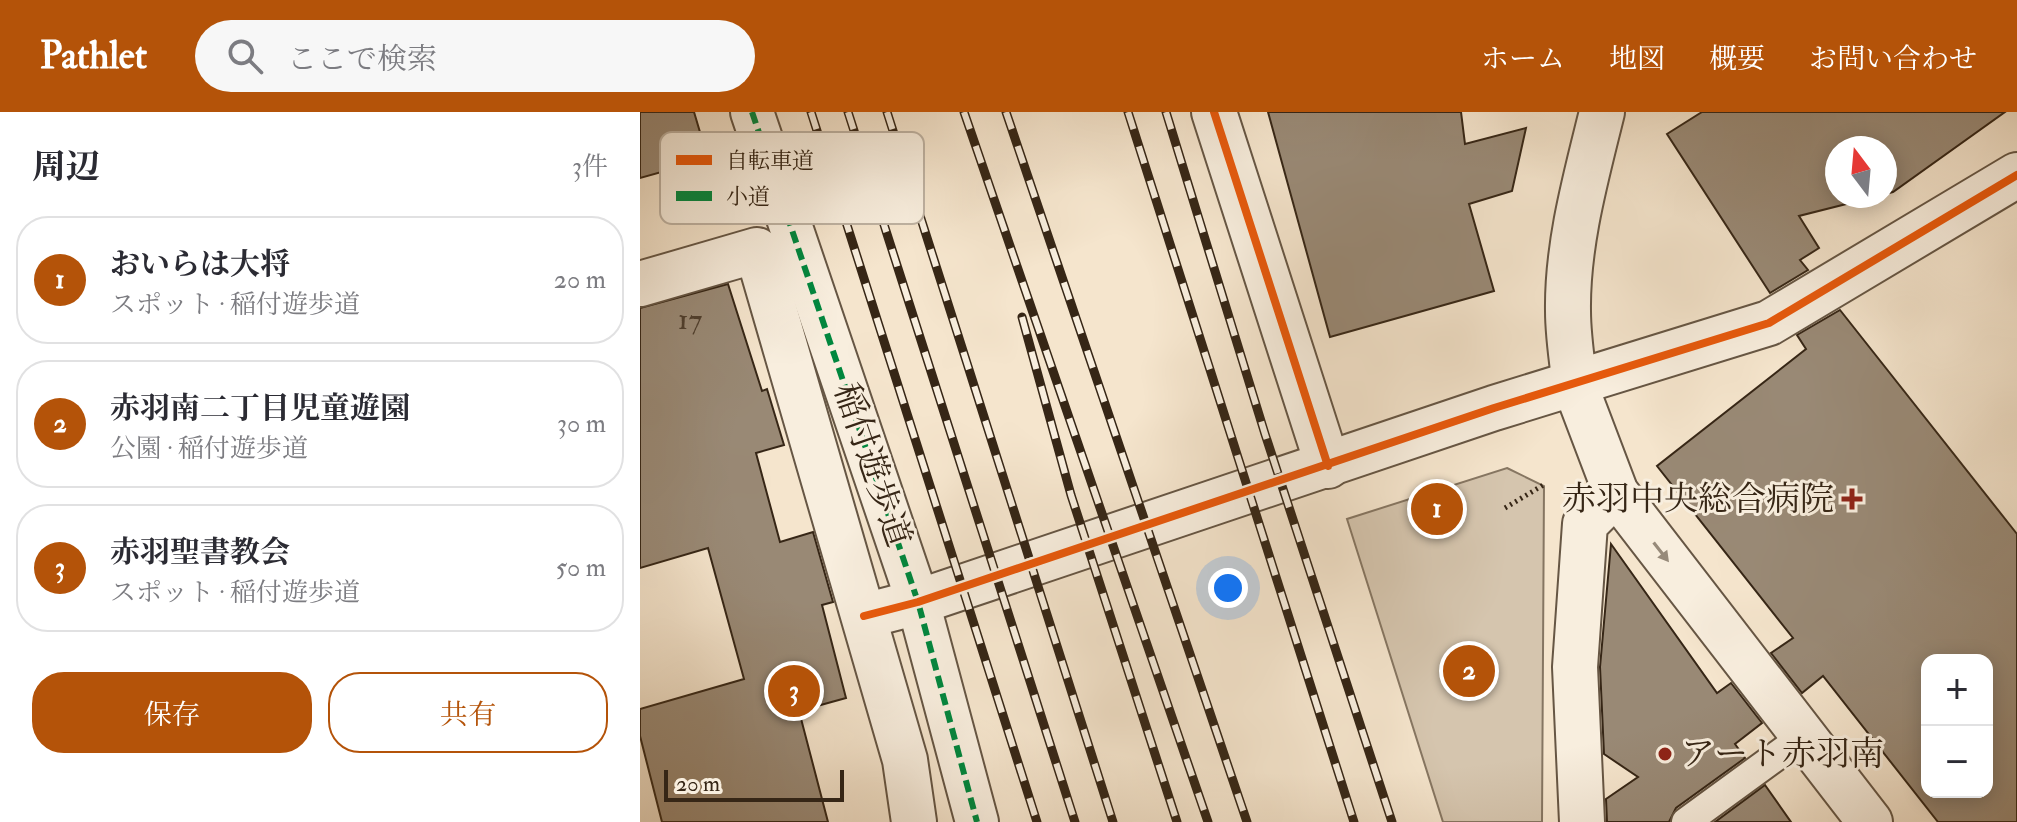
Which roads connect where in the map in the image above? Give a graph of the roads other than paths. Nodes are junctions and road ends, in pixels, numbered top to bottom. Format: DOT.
graph roads {
  1 [pos="752,112"];
  2 [pos="1214,112"];
  3 [pos="1602,112"];
  4 [pos="759,132"];
  5 [pos="2017,175"];
  6 [pos="790,224"];
  7 [pos="640,284"];
  8 [pos="1575,385"];
  9 [pos="1328,466"];
  10 [pos="1616,493"];
  11 [pos="918,602"];
  12 [pos="864,616"];
  13 [pos="1804,736"];
  14 [pos="914,822"];
  15 [pos="977,822"];
  16 [pos="1582,822"];
  17 [pos="1686,822"];
  18 [pos="1870,822"];
  1 -- 4 [label="street, 稲付遊歩道"];
  2 -- 9 [label="street"];
  3 -- 8 [label="street"];
  5 -- 8 [label="street"];
  6 -- 11 [label="street, 稲付遊歩道"];
  7 -- 12 [label="street"];
  8 -- 9 [label="street"];
  8 -- 10 [label="street"];
  9 -- 11 [label="street"];
  10 -- 13 [label="street, one-way"];
  10 -- 16 [label="street"];
  11 -- 12 [label="street"];
  11 -- 15 [label="street, 稲付遊歩道"];
  12 -- 14 [label="street"];
  13 -- 17 [label="lane"];
  13 -- 18 [label="street"];
}
